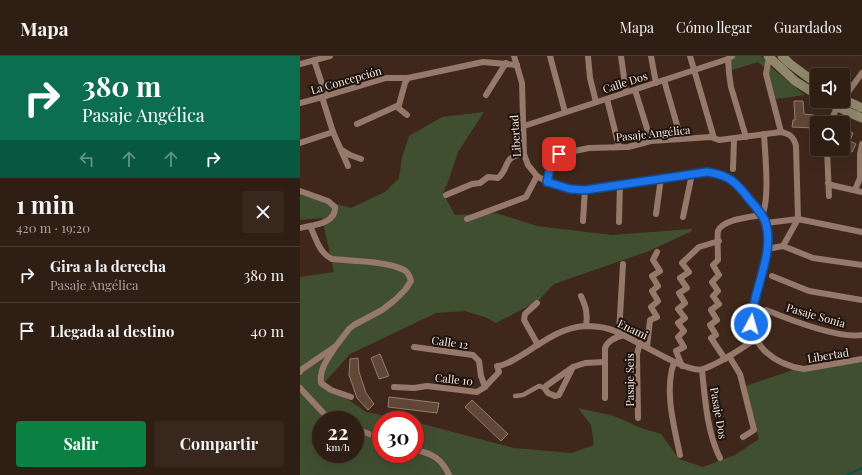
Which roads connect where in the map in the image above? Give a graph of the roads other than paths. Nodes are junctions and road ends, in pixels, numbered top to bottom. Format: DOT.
graph roads {
  1 [pos="330,56"];
  2 [pos="514,56"];
  3 [pos="550,56"];
  4 [pos="588,56"];
  5 [pos="621,56"];
  6 [pos="651,56"];
  7 [pos="690,56"];
  8 [pos="782,56"];
  9 [pos="730,57"];
  10 [pos="768,57"];
  11 [pos="314,60"];
  12 [pos="300,64"];
  13 [pos="506,64"];
  14 [pos="516,65"];
  15 [pos="694,70"];
  16 [pos="862,73"];
  17 [pos="408,78"];
  18 [pos="810,79"];
  19 [pos="664,80"];
  20 [pos="656,83"];
  21 [pos="850,89"];
  22 [pos="635,90"];
  23 [pos="810,91"];
  24 [pos="626,92"];
  25 [pos="486,96"];
  26 [pos="324,97"];
  27 [pos="607,99"];
  28 [pos="596,102"];
  29 [pos="300,103"];
  30 [pos="850,104"];
  31 [pos="397,107"];
  32 [pos="850,108"];
  33 [pos="862,108"];
  34 [pos="566,112"];
  35 [pos="407,115"];
  36 [pos="862,118"];
  37 [pos="357,124"];
  38 [pos="524,126"];
  39 [pos="333,132"];
  40 [pos="782,132"];
  41 [pos="764,134"];
  42 [pos="746,137"];
  43 [pos="714,138"];
  44 [pos="681,139"];
  45 [pos="734,139"];
  46 [pos="651,141"];
  47 [pos="300,143"];
  48 [pos="862,144"];
  49 [pos="619,147"];
  50 [pos="342,150"];
  51 [pos="524,154"];
  52 [pos="827,156"];
  53 [pos="361,159"];
  54 [pos="348,166"];
  55 [pos="733,169"];
  56 [pos="692,174"];
  57 [pos="537,176"];
  58 [pos="661,178"];
  59 [pos="547,182"];
  60 [pos="828,183"];
  61 [pos="620,184"];
  62 [pos="585,190"];
  63 [pos="855,190"];
  64 [pos="300,191"];
  65 [pos="862,192"];
  66 [pos="446,195"];
  67 [pos="829,196"];
  68 [pos="656,214"];
  69 [pos="762,215"];
  70 [pos="683,216"];
  71 [pos="468,219"];
  72 [pos="798,220"];
  73 [pos="583,221"];
  74 [pos="619,222"];
  75 [pos="766,223"];
  76 [pos="310,226"];
  77 [pos="300,228"];
  78 [pos="862,232"];
  79 [pos="719,241"];
  80 [pos="783,246"];
  81 [pos="767,249"];
  82 [pos="657,252"];
  83 [pos="623,264"];
  84 [pos="862,265"];
  85 [pos="772,276"];
  86 [pos="581,296"];
  87 [pos="862,300"];
  88 [pos="537,303"];
  89 [pos="766,310"];
  90 [pos="586,326"];
  91 [pos="622,334"];
  92 [pos="862,335"];
  93 [pos="756,339"];
  94 [pos="640,343"];
  95 [pos="538,345"];
  96 [pos="336,346"];
  97 [pos="414,347"];
  98 [pos="647,347"];
  99 [pos="727,358"];
  100 [pos="862,360"];
  101 [pos="604,362"];
  102 [pos="674,362"];
  103 [pos="497,366"];
  104 [pos="682,366"];
  105 [pos="573,367"];
  106 [pos="702,370"];
  107 [pos="300,372"];
  108 [pos="394,387"];
  109 [pos="485,387"];
  110 [pos="300,388"];
  111 [pos="545,388"];
  112 [pos="515,396"];
  113 [pos="351,397"];
  114 [pos="605,398"];
  115 [pos="322,411"];
  116 [pos="638,418"];
  117 [pos="743,437"];
  118 [pos="424,451"];
  119 [pos="680,455"];
  120 [pos="720,458"];
  121 [pos="449,475"];
  1 -- 11 [label="street"];
  2 -- 14 [label="street, Libertad"];
  3 -- 34 [label="street"];
  4 -- 28 [label="street"];
  5 -- 24 [label="street"];
  6 -- 20 [label="street"];
  7 -- 15 [label="street"];
  8 -- 18 [label="main road"];
  9 -- 15 [label="street, Calle Dos"];
  9 -- 42 [label="street"];
  10 -- 23 [label="main road"];
  10 -- 40 [label="street"];
  11 -- 12 [label="street"];
  11 -- 26 [label="street"];
  13 -- 14 [label="street, La Concepción"];
  13 -- 17 [label="street, La Concepción"];
  13 -- 25 [label="street"];
  14 -- 38 [label="street, Libertad"];
  15 -- 19 [label="street, Calle Dos"];
  15 -- 43 [label="street"];
  16 -- 21 [label="street"];
  17 -- 26 [label="street, La Concepción"];
  17 -- 31 [label="street"];
  19 -- 20 [label="street, Calle Dos"];
  19 -- 44 [label="street"];
  20 -- 22 [label="street, Calle Dos"];
  22 -- 24 [label="street, Calle Dos"];
  22 -- 46 [label="street"];
  24 -- 27 [label="street, Calle Dos"];
  26 -- 29 [label="street, La Concepción"];
  26 -- 39 [label="street"];
  27 -- 28 [label="street, Calle Dos"];
  27 -- 49 [label="street"];
  28 -- 34 [label="street, Calle Dos"];
  30 -- 33 [label="main road"];
  31 -- 35 [label="street"];
  31 -- 37 [label="street"];
  32 -- 36 [label="main road"];
  34 -- 38 [label="street, Calle Dos"];
  38 -- 51 [label="street, Libertad"];
  39 -- 47 [label="street"];
  39 -- 50 [label="street"];
  40 -- 41 [label="street, Pasaje Angélica"];
  40 -- 72 [label="street"];
  41 -- 42 [label="street, Pasaje Angélica"];
  41 -- 69 [label="street"];
  42 -- 45 [label="street, Pasaje Angélica"];
  43 -- 44 [label="street, Pasaje Angélica"];
  43 -- 45 [label="street, Pasaje Angélica"];
  44 -- 46 [label="street, Pasaje Angélica"];
  45 -- 55 [label="street"];
  46 -- 49 [label="street, Pasaje Angélica"];
  48 -- 63 [label="street"];
  49 -- 59 [label="street, Pasaje Angélica"];
  50 -- 53 [label="street"];
  50 -- 54 [label="street"];
  51 -- 57 [label="street, Libertad"];
  51 -- 66 [label="street"];
  52 -- 60 [label="street"];
  56 -- 58 [label="street, Libertad"];
  56 -- 69 [label="street, Libertad"];
  56 -- 70 [label="street"];
  57 -- 59 [label="street, Libertad"];
  57 -- 71 [label="street"];
  58 -- 61 [label="street, Libertad"];
  58 -- 68 [label="street"];
  59 -- 62 [label="street, Libertad"];
  60 -- 63 [label="street"];
  60 -- 67 [label="street"];
  61 -- 62 [label="street, Libertad"];
  61 -- 74 [label="street"];
  62 -- 73 [label="street"];
  63 -- 65 [label="street"];
  64 -- 76 [label="street"];
  69 -- 75 [label="street, Libertad"];
  69 -- 79 [label="street"];
  72 -- 75 [label="street"];
  72 -- 78 [label="street"];
  72 -- 80 [label="street"];
  75 -- 81 [label="street, Libertad"];
  76 -- 77 [label="street"];
  76 -- 96 [label="street"];
  79 -- 99 [label="street"];
  79 -- 104 [label="street"];
  80 -- 81 [label="street"];
  80 -- 84 [label="street"];
  81 -- 93 [label="street, Libertad"];
  82 -- 98 [label="street"];
  83 -- 91 [label="street"];
  85 -- 87 [label="street"];
  86 -- 90 [label="street"];
  88 -- 95 [label="street"];
  89 -- 92 [label="street, Pasaje Sonia"];
  90 -- 91 [label="street, Enami"];
  90 -- 95 [label="street, Enami"];
  91 -- 94 [label="street, Enami"];
  91 -- 101 [label="street"];
  93 -- 99 [label="street"];
  93 -- 100 [label="street, Libertad"];
  94 -- 98 [label="street, Enami"];
  94 -- 116 [label="street, Pasaje Seis"];
  95 -- 103 [label="street, Enami"];
  96 -- 107 [label="street"];
  96 -- 113 [label="street"];
  97 -- 109 [label="street, Calle 12"];
  98 -- 102 [label="street, Enami"];
  99 -- 106 [label="street"];
  99 -- 117 [label="street"];
  101 -- 105 [label="street"];
  101 -- 114 [label="street"];
  102 -- 104 [label="street, Enami"];
  102 -- 119 [label="street"];
  103 -- 109 [label="street, Calle 10"];
  104 -- 106 [label="street, Enami"];
  105 -- 111 [label="street"];
  105 -- 111 [label="street"];
  106 -- 120 [label="street, Pasaje Dos"];
  108 -- 109 [label="street, Calle 10"];
  110 -- 115 [label="street"];
  111 -- 112 [label="street"];
  118 -- 121 [label="street"];
}
